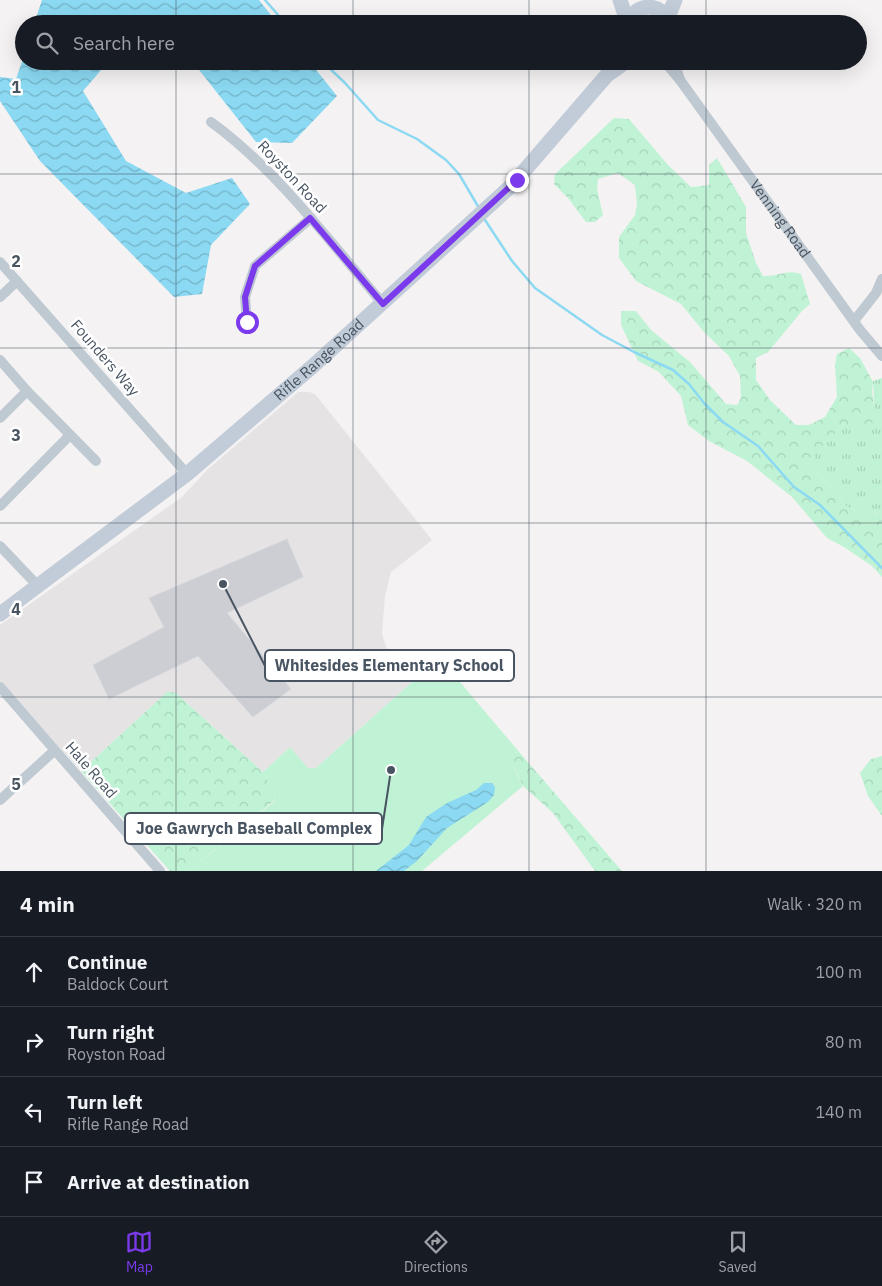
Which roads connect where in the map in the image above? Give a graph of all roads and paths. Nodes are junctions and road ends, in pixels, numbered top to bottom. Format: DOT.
graph roads {
  1 [pos="620,0"];
  2 [pos="675,0"];
  3 [pos="649,3"];
  4 [pos="625,15"];
  5 [pos="633,15"];
  6 [pos="664,15"];
  7 [pos="670,15"];
  8 [pos="609,70"];
  9 [pos="672,70"];
  10 [pos="677,70"];
  11 [pos="680,80"];
  12 [pos="211,122"];
  13 [pos="310,218"];
  14 [pos="0,262"];
  15 [pos="882,279"];
  16 [pos="17,281"];
  17 [pos="0,297"];
  18 [pos="383,304"];
  19 [pos="854,321"];
  20 [pos="247,322"];
  21 [pos="882,356"];
  22 [pos="0,360"];
  23 [pos="27,391"];
  24 [pos="0,418"];
  25 [pos="70,435"];
  26 [pos="96,461"];
  27 [pos="187,474"];
  28 [pos="0,506"];
  29 [pos="0,546"];
  30 [pos="38,586"];
  31 [pos="0,614"];
  32 [pos="0,687"];
  33 [pos="54,751"];
  34 [pos="0,800"];
  35 [pos="160,871"];
  1 -- 4 [label="main road"];
  2 -- 7 [label="main road"];
  3 -- 5 [label="main road"];
  3 -- 6 [label="main road"];
  8 -- 18 [label="main road, Rifle Range Road"];
  9 -- 11 [label="street, Venning Road"];
  10 -- 11 [label="street, Venning Road"];
  11 -- 19 [label="street, Venning Road"];
  12 -- 13 [label="street, Royston Road"];
  13 -- 18 [label="street, Royston Road"];
  13 -- 20 [label="street"];
  14 -- 16 [label="street, Founders Way"];
  15 -- 19 [label="street"];
  16 -- 17 [label="street"];
  16 -- 27 [label="street, Founders Way"];
  18 -- 27 [label="main road, Rifle Range Road"];
  19 -- 21 [label="street, Venning Road"];
  22 -- 23 [label="street"];
  23 -- 24 [label="street"];
  23 -- 25 [label="street"];
  25 -- 26 [label="street"];
  25 -- 28 [label="street"];
  27 -- 30 [label="main road, Rifle Range Road"];
  29 -- 30 [label="street"];
  30 -- 31 [label="main road, Rifle Range Road"];
  32 -- 33 [label="street, Hale Road"];
  33 -- 34 [label="street"];
  33 -- 35 [label="street, Hale Road"];
}
